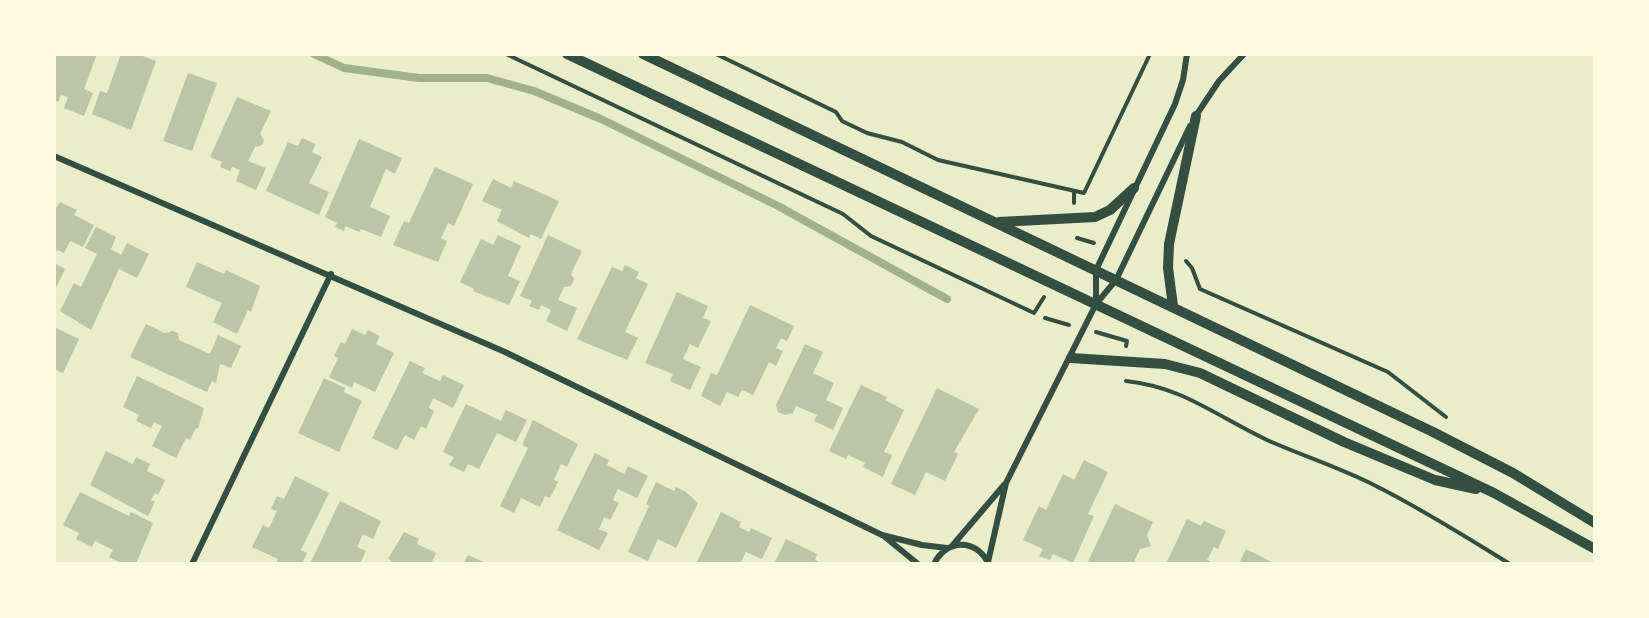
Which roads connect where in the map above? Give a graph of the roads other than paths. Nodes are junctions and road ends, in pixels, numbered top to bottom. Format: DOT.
graph roads {
  1 [pos="567,54"];
  2 [pos="643,54"];
  3 [pos="1187,54"];
  4 [pos="1244,54"];
  5 [pos="1196,116"];
  6 [pos="54,156"];
  7 [pos="1134,188"];
  8 [pos="996,223"];
  9 [pos="1096,270"];
  10 [pos="331,274"];
  11 [pos="1116,280"];
  12 [pos="1096,304"];
  13 [pos="1173,306"];
  14 [pos="1071,358"];
  15 [pos="1006,483"];
  16 [pos="1494,493"];
  17 [pos="1595,523"];
  18 [pos="882,535"];
  19 [pos="950,547"];
  20 [pos="1595,549"];
  21 [pos="988,563"];
  22 [pos="192,564"];
  23 [pos="918,564"];
  24 [pos="934,564"];
  1 -- 12 [label="street"];
  2 -- 8 [label="street"];
  3 -- 7 [label="street"];
  4 -- 5 [label="street"];
  5 -- 11 [label="street"];
  5 -- 13 [label="street"];
  6 -- 10 [label="street"];
  7 -- 8 [label="street"];
  7 -- 9 [label="street"];
  8 -- 9 [label="street"];
  9 -- 11 [label="street"];
  9 -- 12 [label="street"];
  10 -- 18 [label="street"];
  10 -- 22 [label="street"];
  11 -- 12 [label="street"];
  11 -- 13 [label="street"];
  12 -- 14 [label="street"];
  12 -- 16 [label="street"];
  13 -- 17 [label="street"];
  14 -- 15 [label="street"];
  14 -- 16 [label="street"];
  15 -- 19 [label="street"];
  15 -- 21 [label="street"];
  16 -- 20 [label="street"];
  18 -- 19 [label="street"];
  18 -- 23 [label="street"];
  19 -- 21 [label="street"];
  19 -- 24 [label="street"];
}
